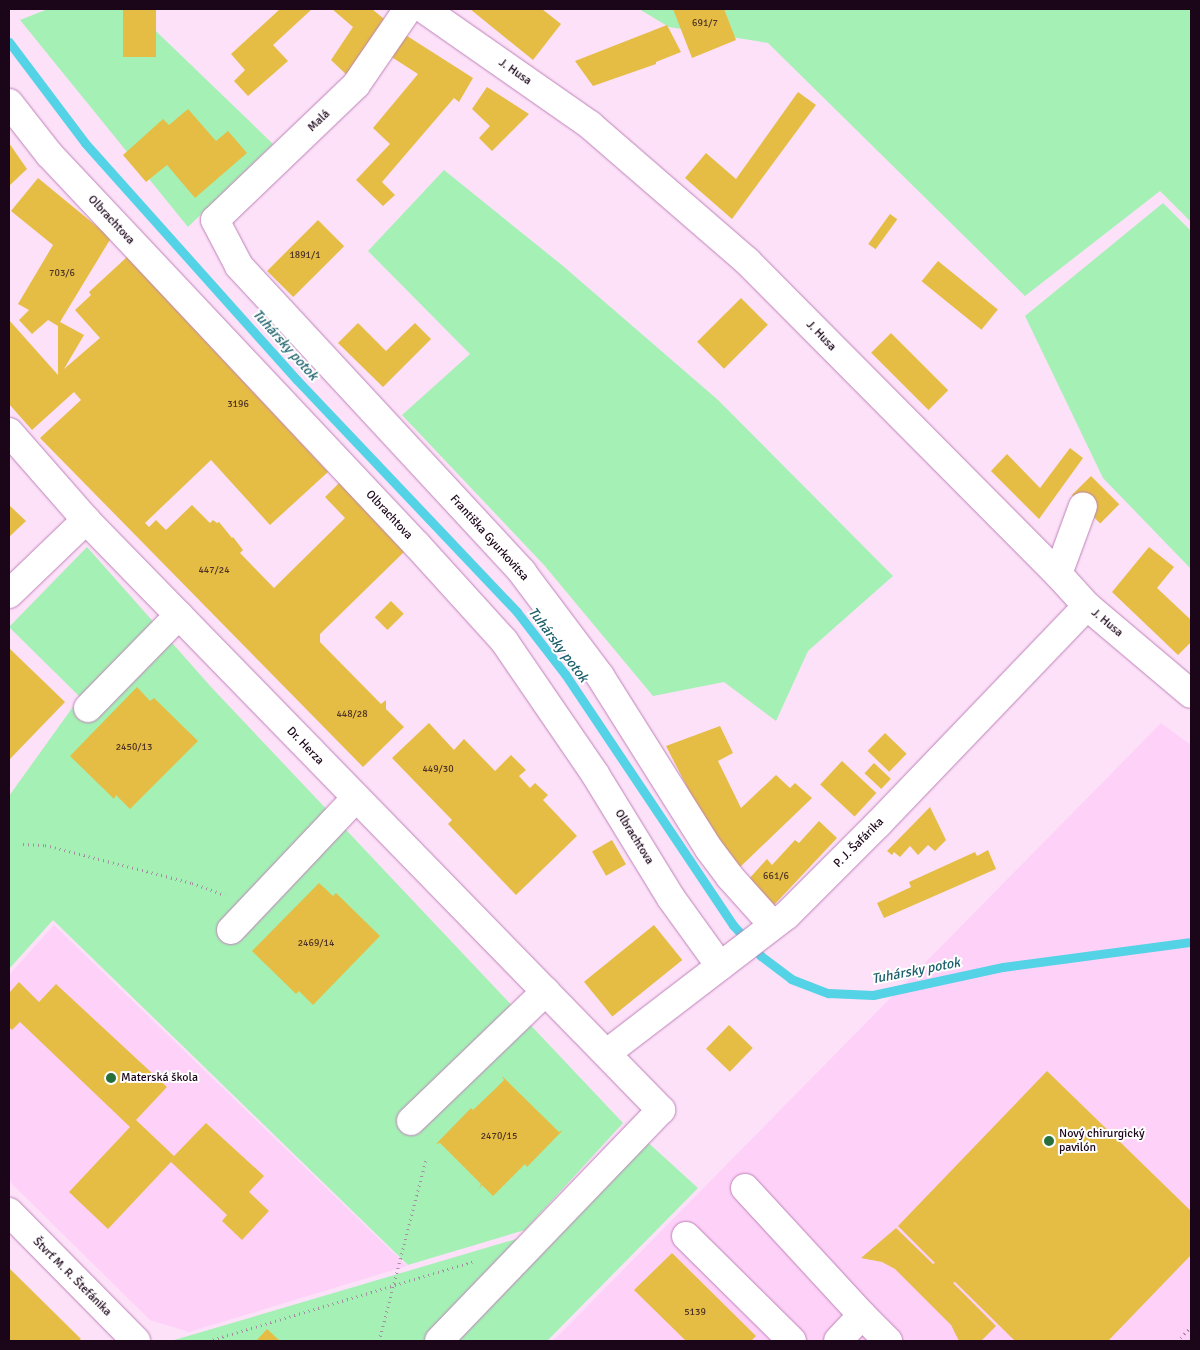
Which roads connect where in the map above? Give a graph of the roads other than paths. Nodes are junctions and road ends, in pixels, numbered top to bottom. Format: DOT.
graph roads {
  1 [pos="408,9"];
  2 [pos="424,9"];
  3 [pos="9,103"];
  4 [pos="215,220"];
  5 [pos="9,432"];
  6 [pos="1083,506"];
  7 [pos="86,520"];
  8 [pos="1058,574"];
  9 [pos="9,594"];
  10 [pos="1086,606"];
  11 [pos="180,616"];
  12 [pos="1186,682"];
  13 [pos="88,708"];
  14 [pos="356,798"];
  15 [pos="780,920"];
  16 [pos="231,930"];
  17 [pos="714,971"];
  18 [pos="546,991"];
  19 [pos="608,1053"];
  20 [pos="411,1121"];
  21 [pos="745,1188"];
  22 [pos="9,1212"];
  23 [pos="686,1236"];
  24 [pos="862,1315"];
  25 [pos="136,1341"];
  26 [pos="439,1341"];
  27 [pos="792,1341"];
  28 [pos="838,1341"];
  29 [pos="888,1341"];
  1 -- 4 [label="street, Malá"];
  2 -- 8 [label="street, J. Husa"];
  3 -- 17 [label="street, Olbrachtova"];
  4 -- 15 [label="street, Františka Gyurkovitsa"];
  5 -- 7 [label="street, Dr. Herza"];
  6 -- 8 [label="street"];
  7 -- 9 [label="street"];
  7 -- 11 [label="street, Dr. Herza"];
  8 -- 10 [label="street, J. Husa"];
  10 -- 12 [label="street, J. Husa"];
  10 -- 15 [label="street, P. J. Šafárika"];
  11 -- 13 [label="street"];
  11 -- 14 [label="street, Dr. Herza"];
  14 -- 16 [label="street"];
  14 -- 18 [label="street, Dr. Herza"];
  15 -- 17 [label="street, P. J. Šafárika"];
  17 -- 19 [label="street, P. J. Šafárika"];
  18 -- 19 [label="street, Dr. Herza"];
  18 -- 20 [label="street"];
  19 -- 26 [label="street, Dr. Herza"];
  21 -- 24 [label="street"];
  22 -- 25 [label="street, Štvrť M. R. Štefánika"];
  23 -- 27 [label="street"];
  24 -- 28 [label="street"];
  24 -- 29 [label="street"];
}
